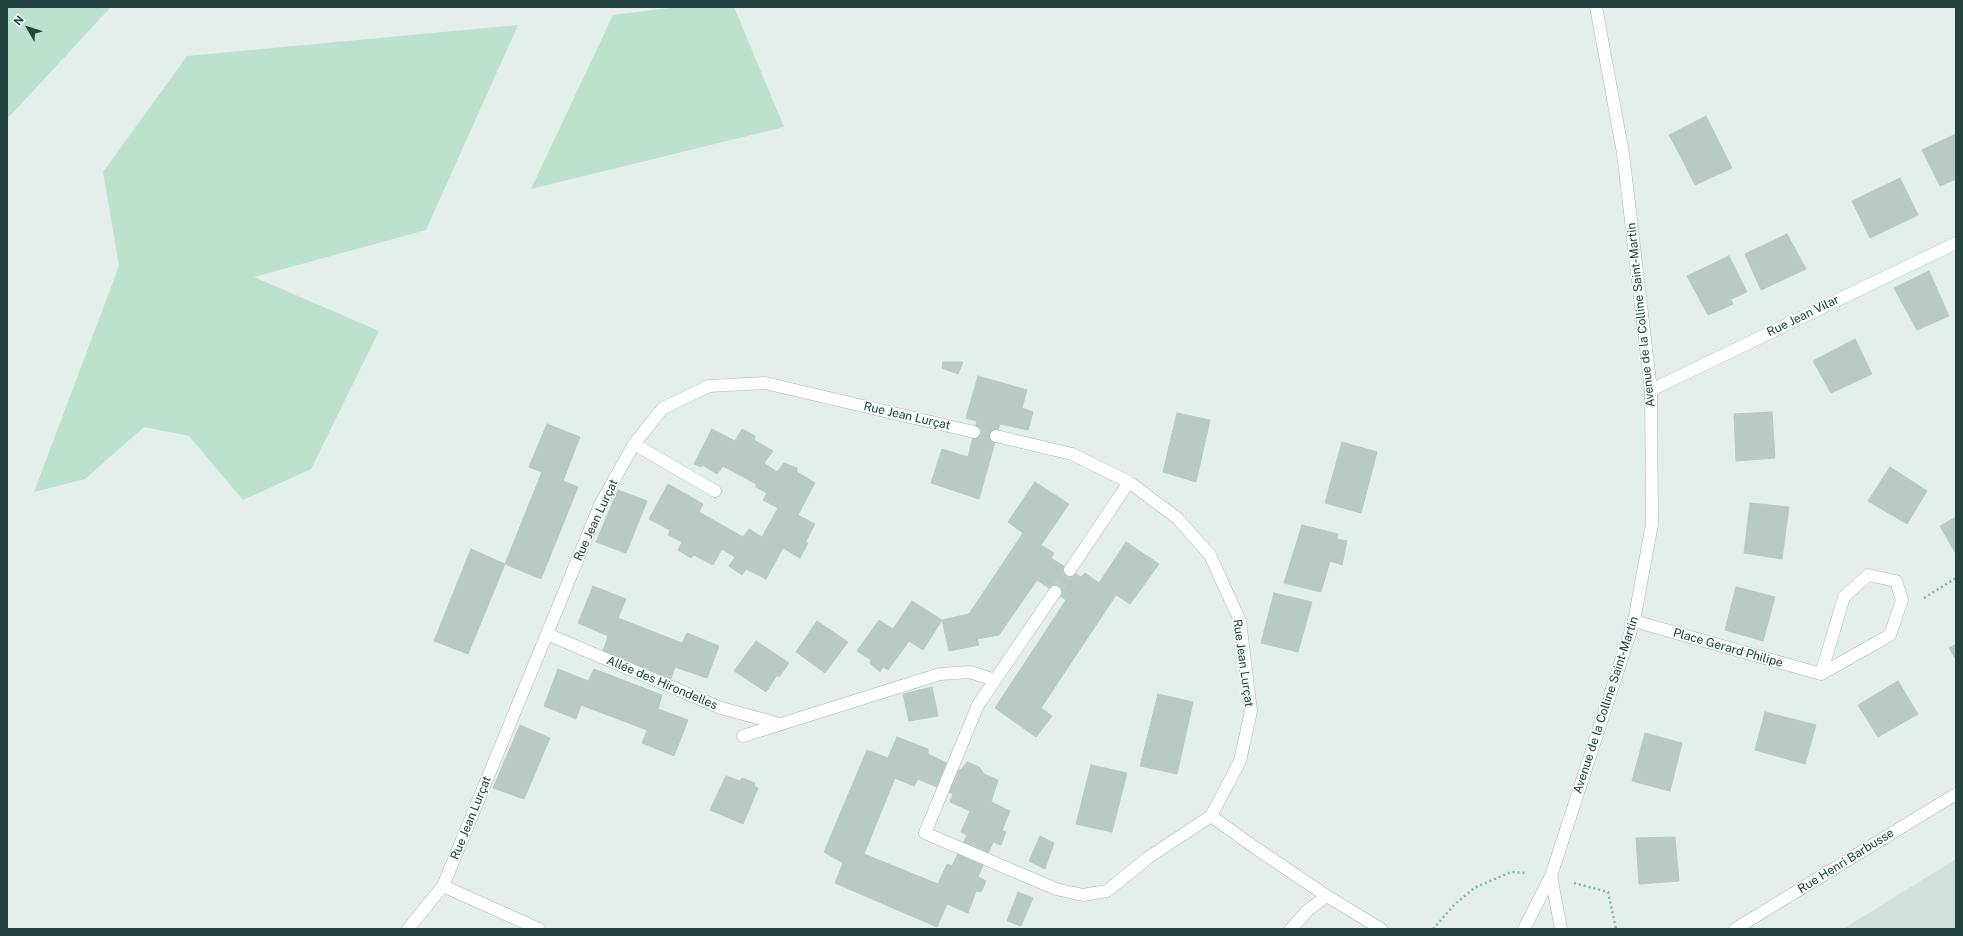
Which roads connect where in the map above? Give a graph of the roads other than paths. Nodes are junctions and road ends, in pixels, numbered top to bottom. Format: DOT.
graph roads {
  1 [pos="1596,7"];
  2 [pos="1956,243"];
  3 [pos="1651,390"];
  4 [pos="974,432"];
  5 [pos="996,436"];
  6 [pos="634,444"];
  7 [pos="1129,482"];
  8 [pos="715,491"];
  9 [pos="1070,570"];
  10 [pos="1055,592"];
  11 [pos="1634,621"];
  12 [pos="547,634"];
  13 [pos="1821,674"];
  14 [pos="995,680"];
  15 [pos="780,724"];
  16 [pos="743,736"];
  17 [pos="1956,794"];
  18 [pos="1211,816"];
  19 [pos="1551,876"];
  20 [pos="443,886"];
  21 [pos="1327,896"];
  22 [pos="408,929"];
  23 [pos="539,929"];
  24 [pos="1291,929"];
  25 [pos="1381,929"];
  26 [pos="1524,929"];
  27 [pos="1561,929"];
  28 [pos="1735,929"];
  1 -- 3 [label="street, Avenue de la Colline Saint-Martin"];
  2 -- 3 [label="street, Rue Jean Vilar"];
  3 -- 11 [label="street, Avenue de la Colline Saint-Martin"];
  4 -- 6 [label="street, Rue Jean Lurçat"];
  5 -- 7 [label="street, Rue Jean Lurçat"];
  6 -- 8 [label="street"];
  6 -- 12 [label="street, Rue Jean Lurçat"];
  7 -- 9 [label="street"];
  7 -- 18 [label="street, Rue Jean Lurçat"];
  10 -- 14 [label="street"];
  11 -- 13 [label="street, Place Gerard Philipe"];
  11 -- 19 [label="street, Avenue de la Colline Saint-Martin"];
  12 -- 15 [label="street, Allée des Hirondelles"];
  12 -- 20 [label="street, Rue Jean Lurçat"];
  13 -- 13 [label="street"];
  14 -- 15 [label="street"];
  14 -- 18 [label="street"];
  15 -- 16 [label="street"];
  17 -- 28 [label="street, Rue Henri Barbusse"];
  18 -- 21 [label="street"];
  19 -- 26 [label="street, Avenue de la Colline Saint-Martin"];
  19 -- 27 [label="street, Avenue de la Colline Saint-Martin"];
  20 -- 22 [label="street, Rue Jean Lurçat"];
  20 -- 23 [label="street"];
  21 -- 24 [label="street"];
  21 -- 25 [label="street"];
}
